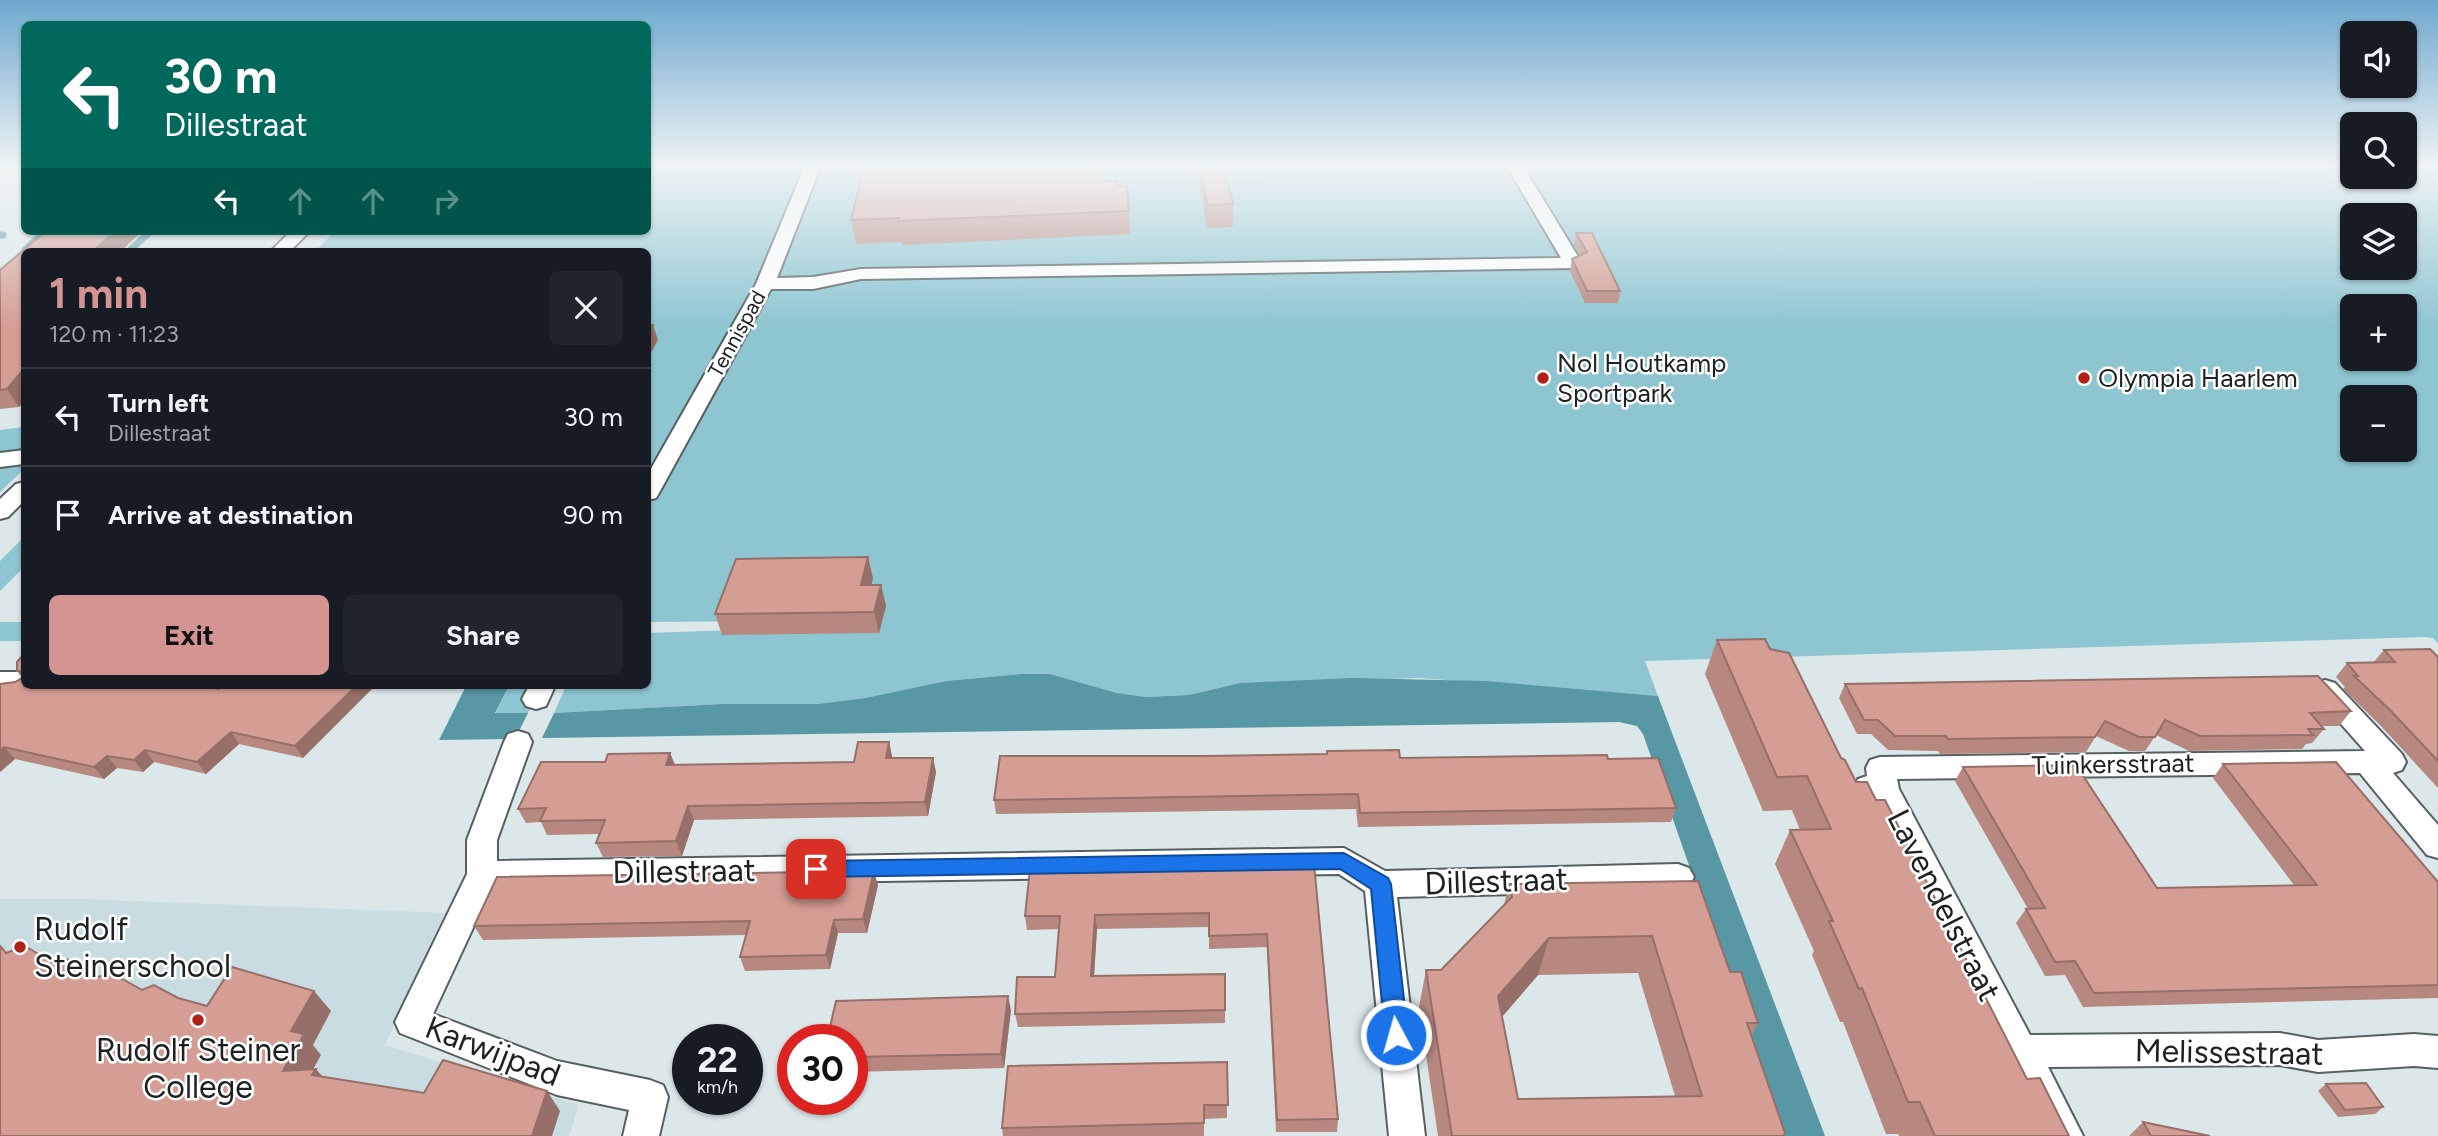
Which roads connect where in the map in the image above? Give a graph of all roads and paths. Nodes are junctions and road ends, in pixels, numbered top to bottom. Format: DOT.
graph roads {
  1 [pos="791,221"];
  2 [pos="1548,221"];
  3 [pos="297,235"];
  4 [pos="283,248"];
  5 [pos="765,284"];
  6 [pos="21,457"];
  7 [pos="0,460"];
  8 [pos="651,488"];
  9 [pos="21,492"];
  10 [pos="0,512"];
  11 [pos="2312,677"];
  12 [pos="0,682"];
  13 [pos="21,682"];
  14 [pos="518,742"];
  15 [pos="2368,763"];
  16 [pos="1837,783"];
  17 [pos="1884,789"];
  18 [pos="2438,846"];
  19 [pos="482,874"];
  20 [pos="1678,877"];
  21 [pos="1380,884"];
  22 [pos="2019,1051"];
  23 [pos="2438,1052"];
  24 [pos="641,1136"];
  25 [pos="1407,1136"];
  26 [pos="2066,1136"];
  1 -- 5 [label="street, Tennispad"];
  2 -- 5 [label="street"];
  3 -- 4 [label="street"];
  5 -- 8 [label="street, Tennispad"];
  6 -- 7 [label="street"];
  9 -- 10 [label="street"];
  11 -- 15 [label="street"];
  12 -- 13 [label="street"];
  14 -- 19 [label="street"];
  15 -- 17 [label="street, Tuinkersstraat"];
  15 -- 18 [label="street"];
  16 -- 17 [label="street, Lavendelstraat"];
  17 -- 22 [label="street, Lavendelstraat"];
  19 -- 21 [label="street, Dillestraat"];
  19 -- 24 [label="street, Karwijpad"];
  20 -- 21 [label="street, Dillestraat"];
  21 -- 25 [label="street"];
  22 -- 23 [label="street, Melissestraat"];
  22 -- 26 [label="street, Lavendelstraat"];
}
